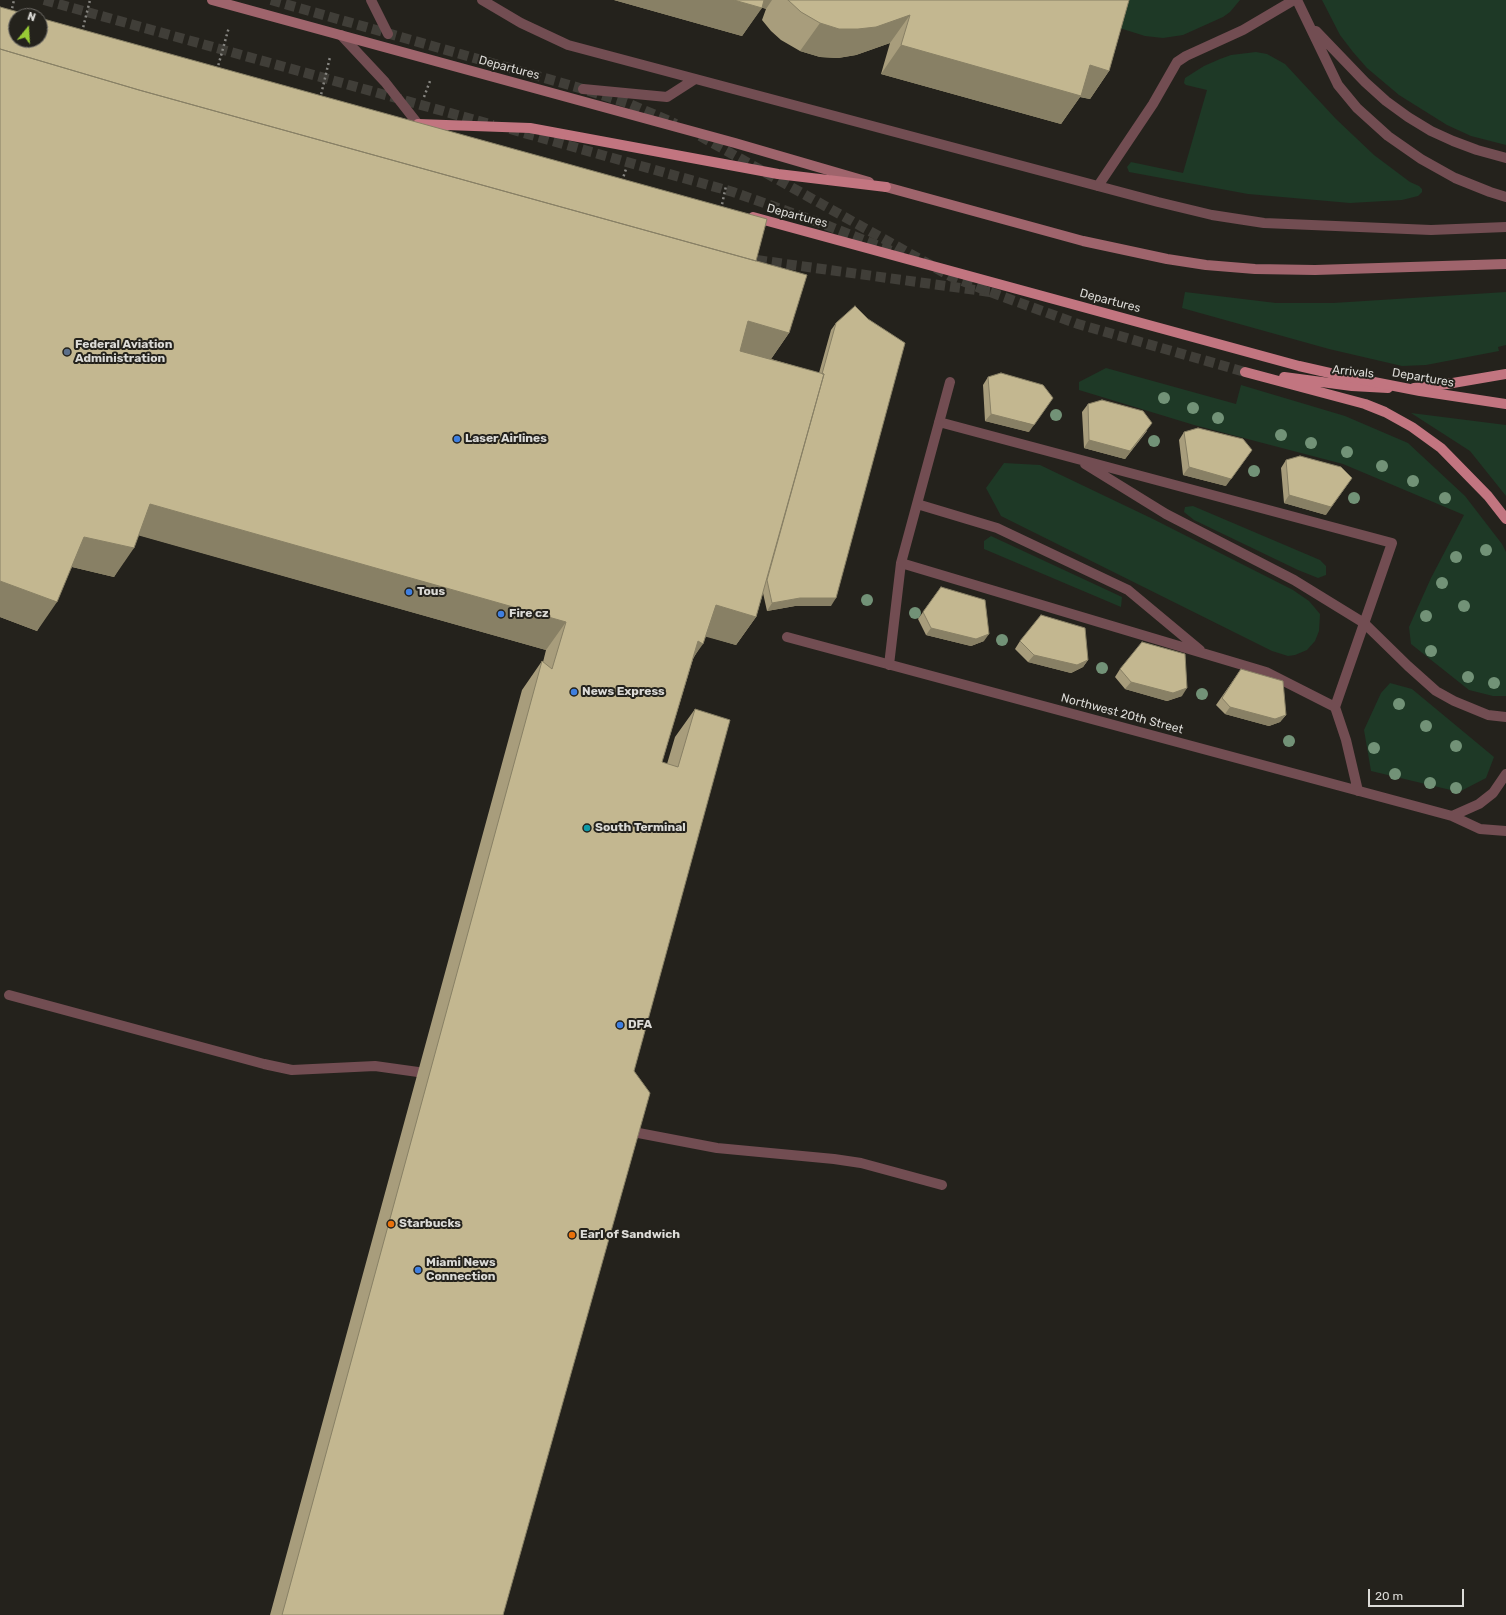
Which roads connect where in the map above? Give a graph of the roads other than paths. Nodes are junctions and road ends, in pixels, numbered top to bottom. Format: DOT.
graph roads {
  1 [pos="212,0"];
  2 [pos="371,0"];
  3 [pos="482,0"];
  4 [pos="1296,0"];
  5 [pos="1310,26"];
  6 [pos="388,34"];
  7 [pos="341,35"];
  8 [pos="695,79"];
  9 [pos="582,89"];
  10 [pos="402,120"];
  11 [pos="418,124"];
  12 [pos="456,135"];
  13 [pos="1506,158"];
  14 [pos="1098,186"];
  15 [pos="886,187"];
  16 [pos="1506,197"];
  17 [pos="741,214"];
  18 [pos="1506,227"];
  19 [pos="1506,264"];
  20 [pos="1506,374"];
  21 [pos="950,382"];
  22 [pos="1506,404"];
  23 [pos="939,422"];
  24 [pos="1076,459"];
  25 [pos="917,504"];
  26 [pos="1506,519"];
  27 [pos="901,563"];
  28 [pos="1364,623"];
  29 [pos="786,637"];
  30 [pos="1204,653"];
  31 [pos="889,664"];
  32 [pos="1335,708"];
  33 [pos="1506,717"];
  34 [pos="1506,774"];
  35 [pos="1358,791"];
  36 [pos="1452,816"];
  37 [pos="1506,831"];
  38 [pos="10,995"];
  39 [pos="418,1072"];
  40 [pos="628,1131"];
  41 [pos="942,1185"];
  1 -- 7 [label="main road, Departures, bridge"];
  2 -- 6 [label="lane"];
  3 -- 8 [label="lane"];
  4 -- 5 [label="lane"];
  4 -- 14 [label="lane"];
  5 -- 13 [label="lane"];
  5 -- 16 [label="lane"];
  7 -- 11 [label="lane, bridge"];
  7 -- 15 [label="main road, Departures, bridge"];
  8 -- 9 [label="lane"];
  8 -- 14 [label="lane"];
  10 -- 11 [label="main road"];
  11 -- 12 [label="main road, bridge"];
  11 -- 15 [label="main road, bridge"];
  14 -- 18 [label="lane"];
  15 -- 19 [label="main road, Departures"];
  17 -- 22 [label="main road, Departures, bridge"];
  20 -- 26 [label="main road, Arrivals"];
  21 -- 23 [label="lane"];
  23 -- 24 [label="lane"];
  23 -- 25 [label="lane"];
  24 -- 28 [label="lane"];
  24 -- 28 [label="lane"];
  25 -- 27 [label="lane"];
  25 -- 30 [label="lane"];
  27 -- 30 [label="lane"];
  27 -- 31 [label="lane"];
  28 -- 32 [label="lane"];
  28 -- 33 [label="lane"];
  29 -- 31 [label="lane, Northwest 20th Street"];
  30 -- 32 [label="lane"];
  31 -- 35 [label="lane, Northwest 20th Street"];
  32 -- 35 [label="lane"];
  34 -- 36 [label="lane"];
  35 -- 36 [label="lane, Northwest 20th Street"];
  36 -- 37 [label="lane, Northwest 20th Street"];
  38 -- 39 [label="lane"];
  40 -- 41 [label="lane"];
}
